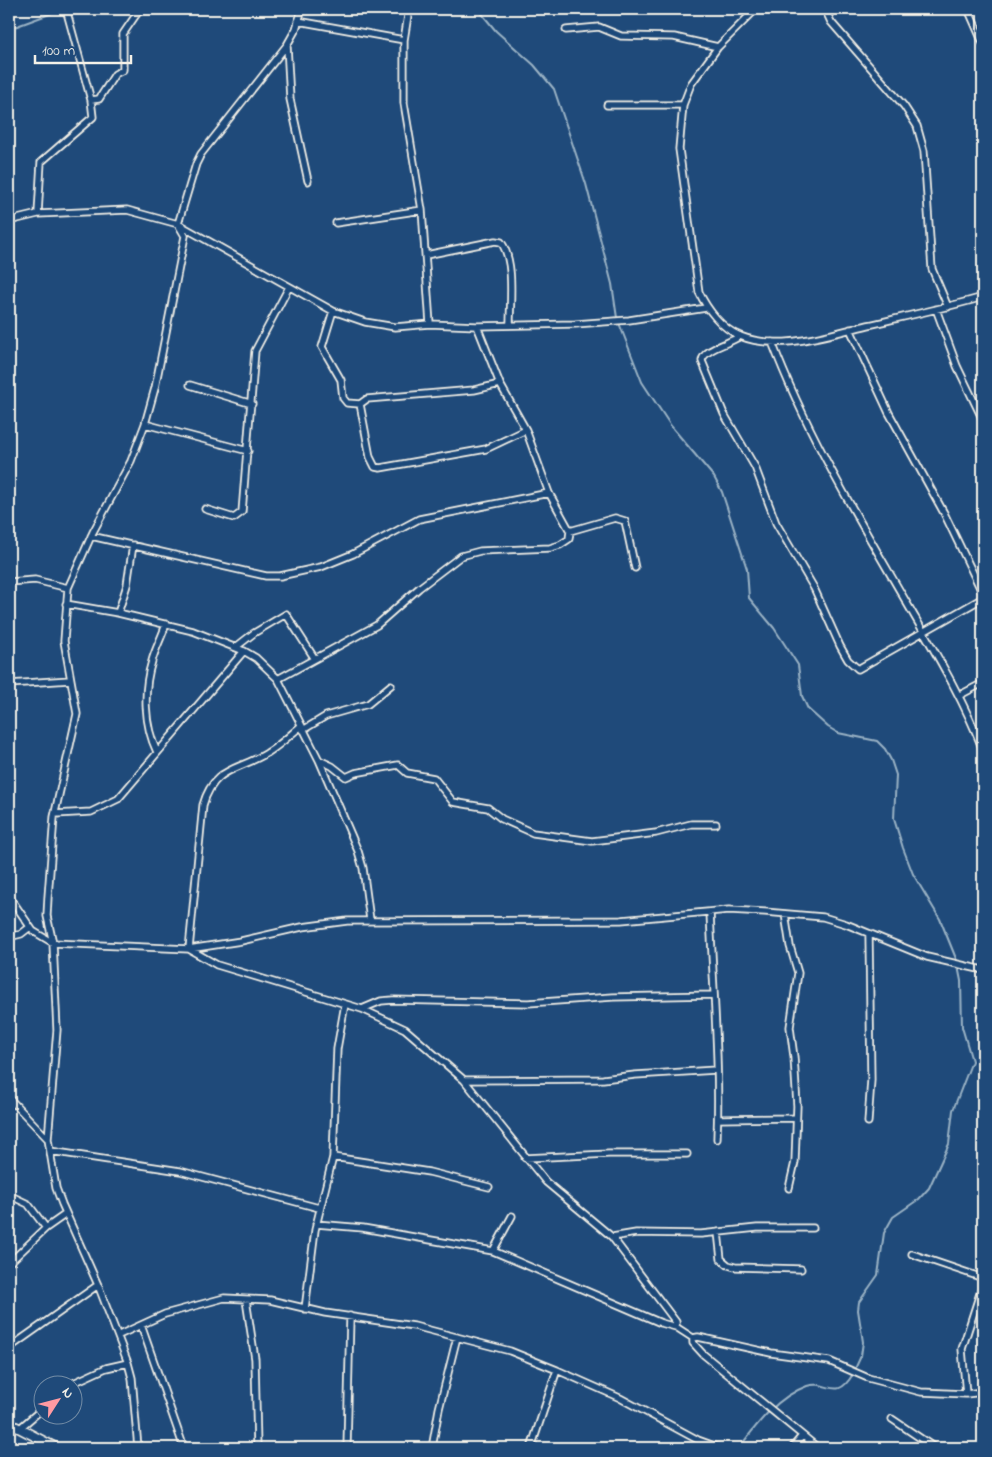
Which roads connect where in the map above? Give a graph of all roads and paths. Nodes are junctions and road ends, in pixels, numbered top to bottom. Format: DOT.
graph roads {
  1 [pos="140,9"];
  2 [pos="302,9"];
  3 [pos="409,9"];
  4 [pos="825,9"];
  5 [pos="968,9"];
  6 [pos="67,10"];
  7 [pos="752,10"];
  8 [pos="298,21"];
  9 [pos="566,30"];
  10 [pos="404,40"];
  11 [pos="983,43"];
  12 [pos="287,45"];
  13 [pos="718,47"];
  14 [pos="91,100"];
  15 [pos="607,105"];
  16 [pos="683,105"];
  17 [pos="308,181"];
  18 [pos="422,210"];
  19 [pos="38,214"];
  20 [pos="9,221"];
  21 [pos="336,223"];
  22 [pos="178,224"];
  23 [pos="426,255"];
  24 [pos="289,287"];
  25 [pos="983,297"];
  26 [pos="948,307"];
  27 [pos="706,308"];
  28 [pos="936,309"];
  29 [pos="333,311"];
  30 [pos="430,324"];
  31 [pos="510,325"];
  32 [pos="476,326"];
  33 [pos="850,329"];
  34 [pos="740,336"];
  35 [pos="772,342"];
  36 [pos="500,384"];
  37 [pos="190,385"];
  38 [pos="252,404"];
  39 [pos="360,404"];
  40 [pos="983,420"];
  41 [pos="145,424"];
  42 [pos="526,430"];
  43 [pos="248,451"];
  44 [pos="549,493"];
  45 [pos="205,509"];
  46 [pos="570,531"];
  47 [pos="91,536"];
  48 [pos="133,545"];
  49 [pos="635,568"];
  50 [pos="9,582"];
  51 [pos="68,588"];
  52 [pos="983,594"];
  53 [pos="983,598"];
  54 [pos="66,604"];
  55 [pos="118,613"];
  56 [pos="166,624"];
  57 [pos="924,633"];
  58 [pos="236,647"];
  59 [pos="244,651"];
  60 [pos="315,659"];
  61 [pos="278,679"];
  62 [pos="70,680"];
  63 [pos="983,682"];
  64 [pos="9,684"];
  65 [pos="391,685"];
  66 [pos="960,695"];
  67 [pos="302,728"];
  68 [pos="983,750"];
  69 [pos="157,752"];
  70 [pos="319,760"];
  71 [pos="55,814"];
  72 [pos="716,824"];
  73 [pos="9,896"];
  74 [pos="710,912"];
  75 [pos="785,914"];
  76 [pos="370,920"];
  77 [pos="30,927"];
  78 [pos="869,935"];
  79 [pos="9,937"];
  80 [pos="53,943"];
  81 [pos="189,948"];
  82 [pos="983,970"];
  83 [pos="713,995"];
  84 [pos="345,1004"];
  85 [pos="362,1009"];
  86 [pos="716,1070"];
  87 [pos="464,1080"];
  88 [pos="9,1098"];
  89 [pos="796,1118"];
  90 [pos="718,1119"];
  91 [pos="868,1122"];
  92 [pos="717,1139"];
  93 [pos="48,1140"];
  94 [pos="50,1151"];
  95 [pos="687,1154"];
  96 [pos="333,1157"];
  97 [pos="525,1158"];
  98 [pos="489,1188"];
  99 [pos="789,1188"];
  100 [pos="9,1195"];
  101 [pos="319,1208"];
  102 [pos="66,1214"];
  103 [pos="512,1216"];
  104 [pos="316,1224"];
  105 [pos="46,1228"];
  106 [pos="813,1228"];
  107 [pos="718,1232"];
  108 [pos="612,1237"];
  109 [pos="493,1251"];
  110 [pos="912,1254"];
  111 [pos="9,1263"];
  112 [pos="801,1268"];
  113 [pos="983,1278"];
  114 [pos="983,1284"];
  115 [pos="98,1285"];
  116 [pos="246,1300"];
  117 [pos="305,1309"];
  118 [pos="350,1316"];
  119 [pos="141,1325"];
  120 [pos="676,1327"];
  121 [pos="119,1335"];
  122 [pos="457,1337"];
  123 [pos="693,1338"];
  124 [pos="9,1348"];
  125 [pos="128,1363"];
  126 [pos="557,1370"];
  127 [pos="82,1379"];
  128 [pos="983,1392"];
  129 [pos="966,1394"];
  130 [pos="32,1417"];
  131 [pos="892,1419"];
  132 [pos="9,1423"];
  133 [pos="20,1428"];
  134 [pos="802,1436"];
  135 [pos="57,1448"];
  136 [pos="138,1448"];
  137 [pos="184,1448"];
  138 [pos="258,1448"];
  139 [pos="347,1448"];
  140 [pos="432,1448"];
  141 [pos="530,1448"];
  142 [pos="720,1448"];
  143 [pos="792,1448"];
  144 [pos="818,1448"];
  145 [pos="935,1448"];
  1 -- 14 [label="street"];
  2 -- 8 [label="street"];
  3 -- 10 [label="street"];
  4 -- 26 [label="street"];
  5 -- 11 [label="street"];
  6 -- 14 [label="street"];
  7 -- 13 [label="street"];
  8 -- 10 [label="street"];
  8 -- 12 [label="street"];
  9 -- 13 [label="street"];
  10 -- 18 [label="street"];
  12 -- 17 [label="street"];
  12 -- 22 [label="street"];
  13 -- 16 [label="street"];
  14 -- 19 [label="street"];
  15 -- 16 [label="street"];
  16 -- 27 [label="street"];
  18 -- 21 [label="street"];
  18 -- 23 [label="street"];
  19 -- 20 [label="street"];
  19 -- 22 [label="street"];
  22 -- 24 [label="street"];
  22 -- 41 [label="street"];
  23 -- 30 [label="street"];
  23 -- 31 [label="street"];
  24 -- 29 [label="street"];
  24 -- 38 [label="street"];
  25 -- 26 [label="street"];
  26 -- 28 [label="street"];
  27 -- 31 [label="street"];
  27 -- 34 [label="street"];
  28 -- 33 [label="street"];
  28 -- 40 [label="street"];
  29 -- 30 [label="street"];
  29 -- 39 [label="street"];
  30 -- 32 [label="street"];
  31 -- 32 [label="street"];
  32 -- 36 [label="street"];
  33 -- 35 [label="street"];
  33 -- 52 [label="street"];
  34 -- 35 [label="street"];
  34 -- 57 [label="street"];
  35 -- 57 [label="street"];
  36 -- 39 [label="street"];
  36 -- 42 [label="street"];
  37 -- 38 [label="street"];
  38 -- 43 [label="street"];
  39 -- 42 [label="street"];
  41 -- 43 [label="street"];
  41 -- 47 [label="street"];
  42 -- 44 [label="street"];
  43 -- 45 [label="street"];
  44 -- 46 [label="street"];
  44 -- 48 [label="street"];
  46 -- 49 [label="street"];
  46 -- 60 [label="street"];
  47 -- 48 [label="street"];
  47 -- 51 [label="street"];
  48 -- 55 [label="street"];
  50 -- 51 [label="street"];
  51 -- 54 [label="street"];
  53 -- 57 [label="street"];
  54 -- 55 [label="street"];
  54 -- 62 [label="street"];
  55 -- 56 [label="street"];
  56 -- 58 [label="street"];
  56 -- 69 [label="street"];
  57 -- 66 [label="street"];
  58 -- 59 [label="street"];
  58 -- 60 [label="street"];
  59 -- 61 [label="street"];
  59 -- 69 [label="street"];
  60 -- 61 [label="street"];
  61 -- 67 [label="street"];
  62 -- 64 [label="street"];
  62 -- 71 [label="street"];
  63 -- 66 [label="street"];
  65 -- 67 [label="street"];
  66 -- 68 [label="street"];
  67 -- 70 [label="street"];
  67 -- 81 [label="street"];
  69 -- 71 [label="street"];
  70 -- 72 [label="street"];
  70 -- 76 [label="street"];
  71 -- 80 [label="street"];
  73 -- 77 [label="street"];
  74 -- 75 [label="street"];
  74 -- 76 [label="street"];
  74 -- 83 [label="street"];
  75 -- 78 [label="street"];
  75 -- 89 [label="street"];
  76 -- 81 [label="street"];
  77 -- 79 [label="street"];
  77 -- 80 [label="street"];
  78 -- 82 [label="street"];
  78 -- 91 [label="street"];
  80 -- 81 [label="street"];
  80 -- 93 [label="street"];
  81 -- 84 [label="street"];
  83 -- 85 [label="street"];
  83 -- 86 [label="street"];
  84 -- 85 [label="street"];
  84 -- 96 [label="street"];
  85 -- 87 [label="street"];
  86 -- 87 [label="street"];
  86 -- 90 [label="street"];
  87 -- 97 [label="street"];
  88 -- 93 [label="street"];
  89 -- 90 [label="street"];
  89 -- 99 [label="street"];
  90 -- 92 [label="street"];
  93 -- 94 [label="street"];
  94 -- 101 [label="street"];
  94 -- 102 [label="street"];
  95 -- 97 [label="street"];
  96 -- 98 [label="street"];
  96 -- 101 [label="street"];
  97 -- 108 [label="street"];
  100 -- 105 [label="street"];
  101 -- 104 [label="street"];
  102 -- 105 [label="street"];
  102 -- 115 [label="street"];
  103 -- 109 [label="street"];
  104 -- 109 [label="street"];
  104 -- 117 [label="street"];
  105 -- 111 [label="street"];
  106 -- 107 [label="street"];
  107 -- 108 [label="street"];
  107 -- 112 [label="street"];
  108 -- 120 [label="street"];
  109 -- 120 [label="street"];
  110 -- 113 [label="street"];
  114 -- 129 [label="street"];
  115 -- 121 [label="street"];
  115 -- 124 [label="street"];
  116 -- 117 [label="street"];
  116 -- 119 [label="street"];
  116 -- 138 [label="street"];
  117 -- 118 [label="street"];
  118 -- 122 [label="street"];
  118 -- 139 [label="street"];
  119 -- 121 [label="street"];
  119 -- 137 [label="street"];
  120 -- 123 [label="street"];
  121 -- 125 [label="street"];
  122 -- 126 [label="street"];
  122 -- 140 [label="street"];
  123 -- 129 [label="street"];
  123 -- 134 [label="street"];
  125 -- 127 [label="street"];
  125 -- 136 [label="street"];
  126 -- 141 [label="street"];
  126 -- 142 [label="street"];
  128 -- 129 [label="street"];
  130 -- 133 [label="street"];
  131 -- 145 [label="street"];
  132 -- 133 [label="street"];
  133 -- 135 [label="street"];
  134 -- 143 [label="street"];
  134 -- 144 [label="street"];
}
